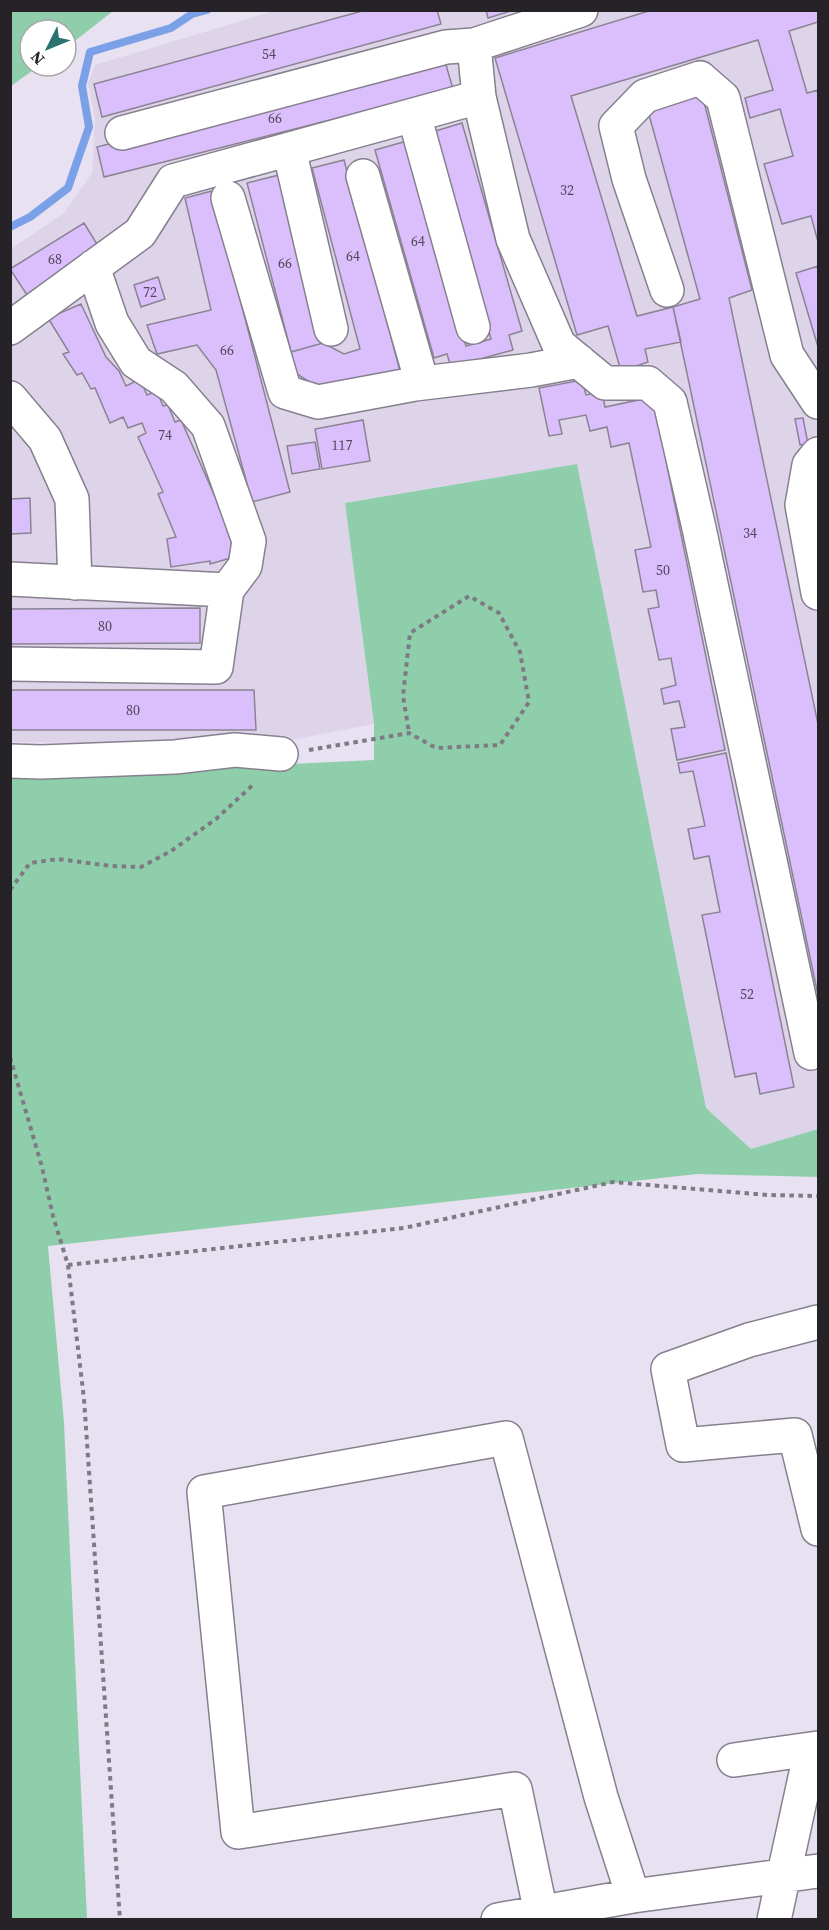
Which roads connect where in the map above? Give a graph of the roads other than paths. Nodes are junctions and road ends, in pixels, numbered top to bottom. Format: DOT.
graph roads {
  1 [pos="581,10"];
  2 [pos="474,45"];
  3 [pos="479,97"];
  4 [pos="414,115"];
  5 [pos="122,133"];
  6 [pos="289,149"];
  7 [pos="363,176"];
  8 [pos="228,198"];
  9 [pos="93,267"];
  10 [pos="667,290"];
  11 [pos="473,327"];
  12 [pos="10,328"];
  13 [pos="331,329"];
  14 [pos="579,361"];
  15 [pos="422,382"];
  16 [pos="10,398"];
  17 [pos="819,402"];
  18 [pos="819,454"];
  19 [pos="10,579"];
  20 [pos="75,583"];
  21 [pos="227,590"];
  22 [pos="819,593"];
  23 [pos="10,664"];
  24 [pos="281,754"];
  25 [pos="10,760"];
  26 [pos="811,1053"];
  27 [pos="819,1322"];
  28 [pos="819,1529"];
  29 [pos="814,1749"];
  30 [pos="734,1760"];
  31 [pos="819,1871"];
  32 [pos="783,1877"];
  33 [pos="633,1896"];
  34 [pos="541,1913"];
  35 [pos="498,1920"];
  36 [pos="774,1920"];
  1 -- 2 [label="lane"];
  2 -- 3 [label="lane"];
  2 -- 5 [label="lane"];
  3 -- 4 [label="lane"];
  3 -- 14 [label="lane"];
  4 -- 6 [label="lane"];
  4 -- 11 [label="lane"];
  6 -- 9 [label="lane"];
  6 -- 13 [label="lane"];
  7 -- 15 [label="lane"];
  8 -- 15 [label="lane"];
  9 -- 12 [label="lane"];
  9 -- 21 [label="lane"];
  10 -- 17 [label="lane"];
  14 -- 15 [label="lane"];
  14 -- 26 [label="lane"];
  16 -- 20 [label="lane"];
  18 -- 22 [label="lane"];
  19 -- 20 [label="lane"];
  20 -- 21 [label="lane"];
  21 -- 23 [label="lane"];
  24 -- 25 [label="lane"];
  27 -- 28 [label="lane"];
  29 -- 30 [label="lane"];
  29 -- 32 [label="lane"];
  31 -- 32 [label="lane"];
  32 -- 33 [label="lane"];
  32 -- 36 [label="lane"];
  33 -- 34 [label="lane"];
  33 -- 34 [label="lane"];
  34 -- 35 [label="lane"];
}
